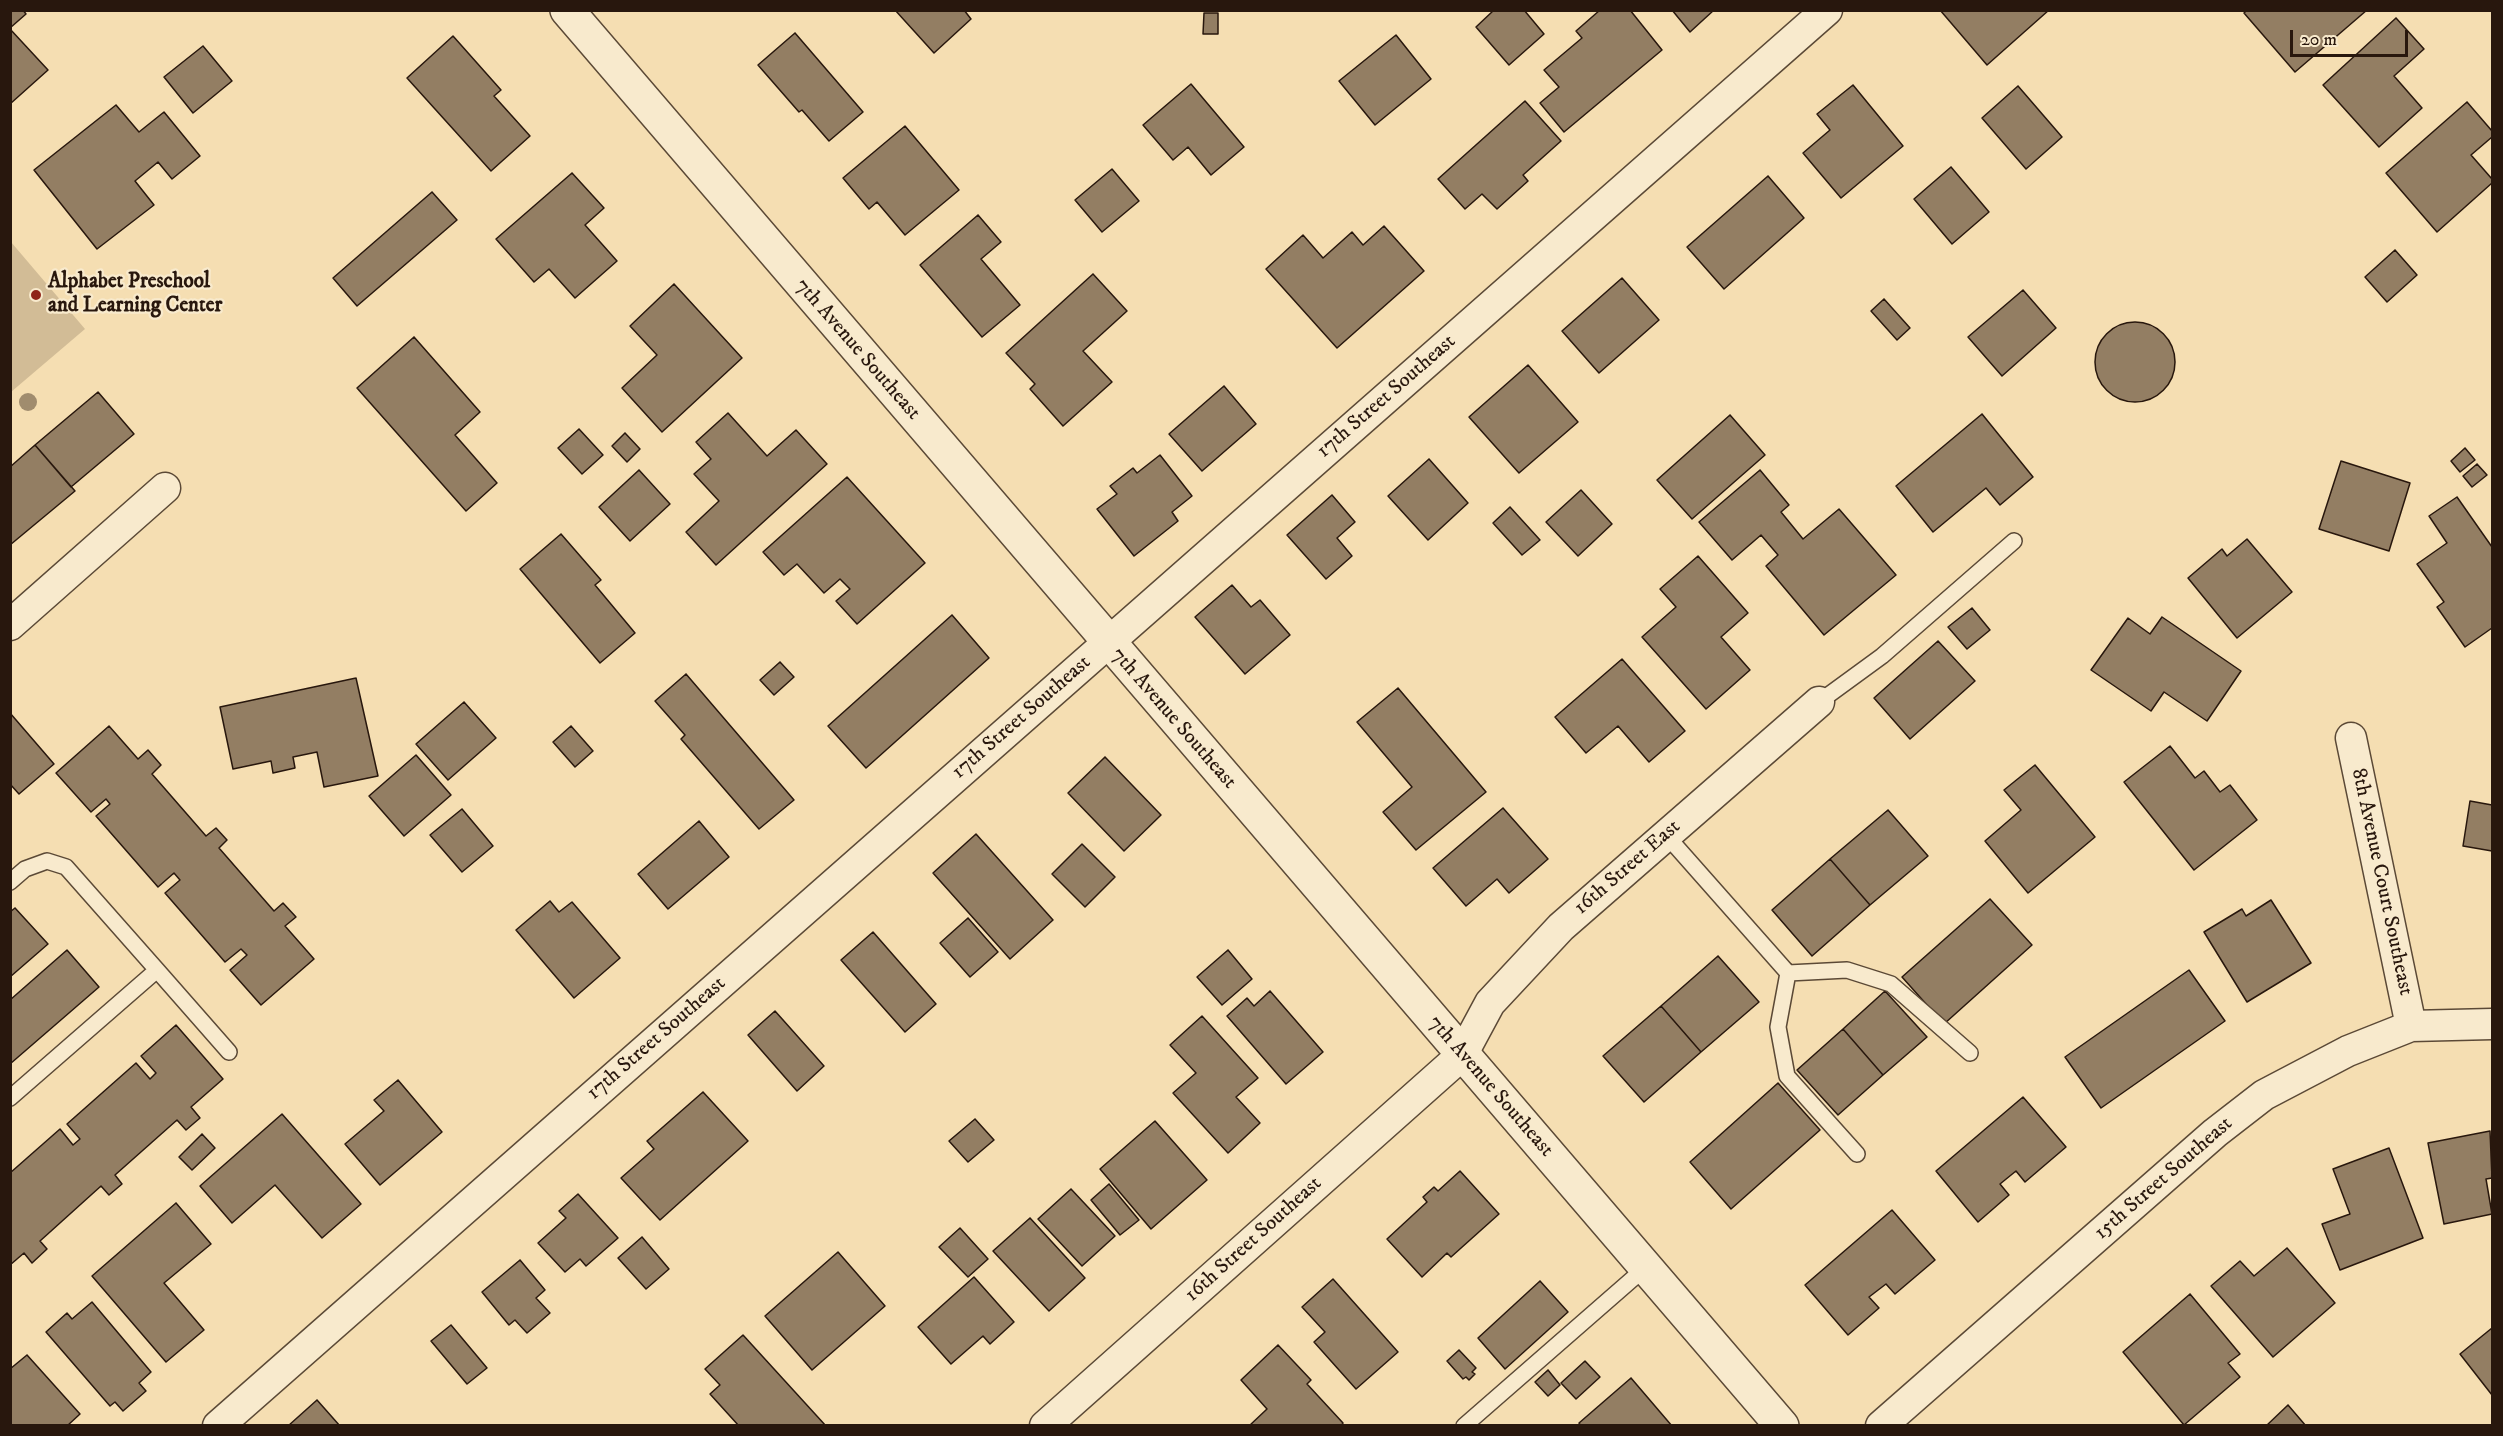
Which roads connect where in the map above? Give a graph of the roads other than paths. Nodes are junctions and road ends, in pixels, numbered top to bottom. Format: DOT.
graph roads {
  1 [pos="567,10"];
  2 [pos="1827,10"];
  3 [pos="165,488"];
  4 [pos="2014,540"];
  5 [pos="10,625"];
  6 [pos="1108,642"];
  7 [pos="1819,702"];
  8 [pos="2351,738"];
  9 [pos="1666,835"];
  10 [pos="10,882"];
  11 [pos="158,970"];
  12 [pos="1788,973"];
  13 [pos="2493,1024"];
  14 [pos="2411,1026"];
  15 [pos="229,1052"];
  16 [pos="1970,1053"];
  17 [pos="1462,1055"];
  18 [pos="10,1098"];
  19 [pos="1857,1154"];
  20 [pos="1645,1268"];
  21 [pos="218,1425"];
  22 [pos="1045,1425"];
  23 [pos="1464,1425"];
  24 [pos="1782,1425"];
  25 [pos="1881,1425"];
  1 -- 6 [label="street, 7th Avenue Southeast"];
  2 -- 6 [label="street, 17th Street Southeast"];
  3 -- 5 [label="street"];
  4 -- 7 [label="lane"];
  6 -- 17 [label="street, 7th Avenue Southeast"];
  6 -- 21 [label="street, 17th Street Southeast"];
  7 -- 9 [label="street, 16th Street East"];
  8 -- 14 [label="street, 8th Avenue Court Southeast"];
  9 -- 12 [label="lane"];
  9 -- 17 [label="street, 16th Street East"];
  10 -- 11 [label="lane"];
  11 -- 15 [label="lane"];
  11 -- 18 [label="lane"];
  12 -- 16 [label="lane"];
  12 -- 19 [label="lane"];
  13 -- 14 [label="street, 15th Street Southeast"];
  14 -- 25 [label="street, 15th Street Southeast"];
  17 -- 20 [label="street, 7th Avenue Southeast"];
  17 -- 22 [label="street, 16th Street Southeast"];
  20 -- 23 [label="lane"];
  20 -- 24 [label="street, 7th Avenue Southeast"];
}
